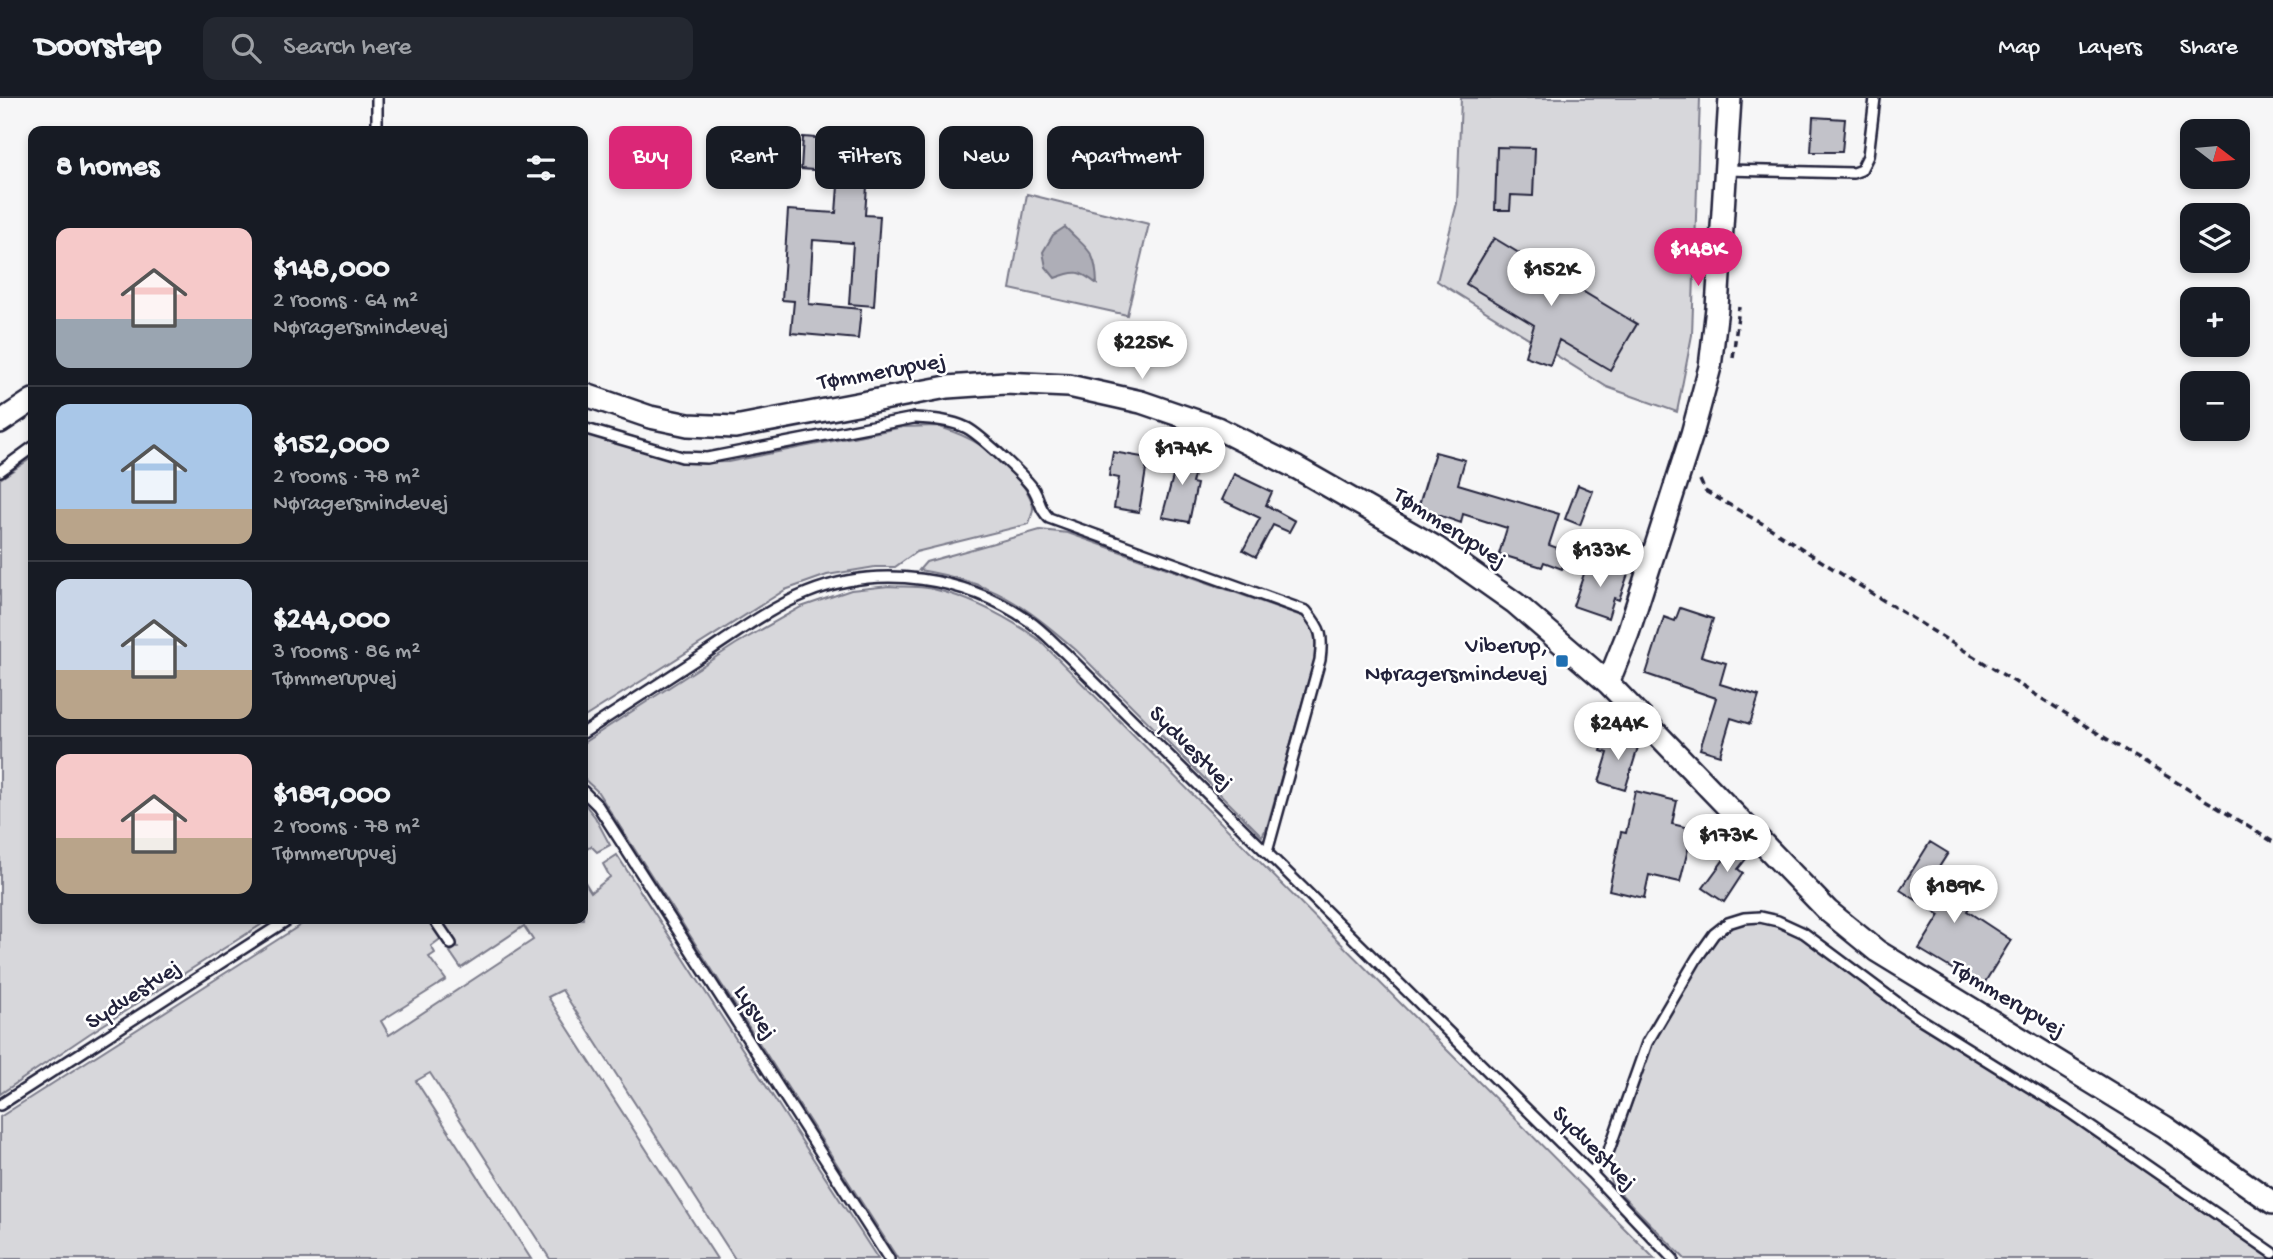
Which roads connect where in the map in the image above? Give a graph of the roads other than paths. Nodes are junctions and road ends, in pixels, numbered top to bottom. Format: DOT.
graph roads {
  1 [pos="377,98"];
  2 [pos="1730,98"];
  3 [pos="1875,98"];
  4 [pos="377,126"];
  5 [pos="1726,170"];
  6 [pos="588,396"];
  7 [pos="28,403"];
  8 [pos="0,422"];
  9 [pos="588,429"];
  10 [pos="28,451"];
  11 [pos="0,471"];
  12 [pos="1608,683"];
  13 [pos="588,730"];
  14 [pos="588,796"];
  15 [pos="1266,852"];
  16 [pos="281,924"];
  17 [pos="437,924"];
  18 [pos="450,944"];
  19 [pos="0,1105"];
  20 [pos="1591,1173"];
  21 [pos="2273,1203"];
  22 [pos="2273,1253"];
  23 [pos="889,1259"];
  24 [pos="1674,1259"];
  1 -- 4 [label="lane"];
  2 -- 5 [label="street"];
  3 -- 5 [label="lane"];
  5 -- 12 [label="street"];
  6 -- 12 [label="street, Tømmerupvej"];
  7 -- 8 [label="street"];
  9 -- 15 [label="lane"];
  10 -- 11 [label="lane"];
  12 -- 21 [label="street, Tømmerupvej"];
  13 -- 15 [label="lane, Sydvestvej"];
  14 -- 23 [label="lane, Lysvej"];
  15 -- 20 [label="lane, Sydvestvej"];
  16 -- 19 [label="lane, Sydvestvej"];
  17 -- 18 [label="lane"];
  20 -- 22 [label="lane"];
  20 -- 24 [label="lane, Sydvestvej"];
}
